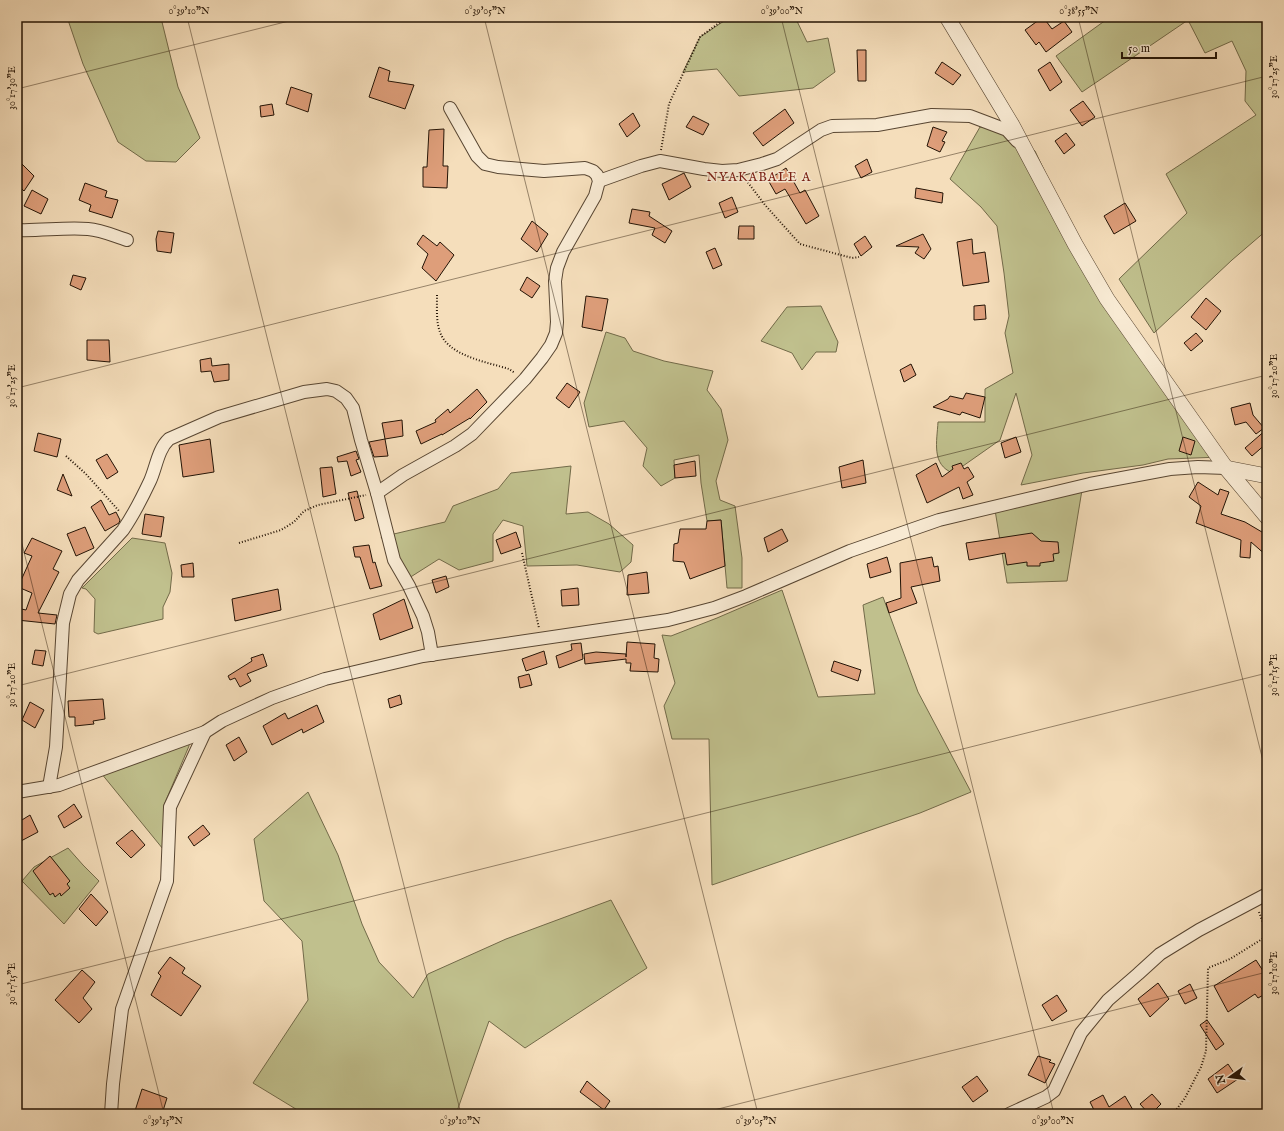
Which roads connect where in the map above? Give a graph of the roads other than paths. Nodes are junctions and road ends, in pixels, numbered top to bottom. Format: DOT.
graph roads {
  1 [pos="947,17"];
  2 [pos="450,108"];
  3 [pos="1028,154"];
  4 [pos="599,181"];
  5 [pos="17,230"];
  6 [pos="127,240"];
  7 [pos="1226,468"];
  8 [pos="1267,476"];
  9 [pos="377,493"];
  10 [pos="1267,517"];
  11 [pos="432,655"];
  12 [pos="205,732"];
  13 [pos="49,787"];
  14 [pos="17,792"];
  15 [pos="1267,894"];
  16 [pos="111,1114"];
  17 [pos="1009,1114"];
  1 -- 3 [label="street"];
  2 -- 4 [label="street"];
  3 -- 4 [label="street"];
  3 -- 7 [label="street"];
  4 -- 9 [label="street"];
  5 -- 6 [label="street"];
  7 -- 8 [label="street"];
  7 -- 10 [label="street"];
  7 -- 11 [label="street"];
  9 -- 11 [label="street"];
  9 -- 13 [label="street"];
  11 -- 12 [label="street"];
  12 -- 13 [label="street"];
  12 -- 16 [label="street"];
  13 -- 14 [label="street"];
  15 -- 17 [label="street"];
}
